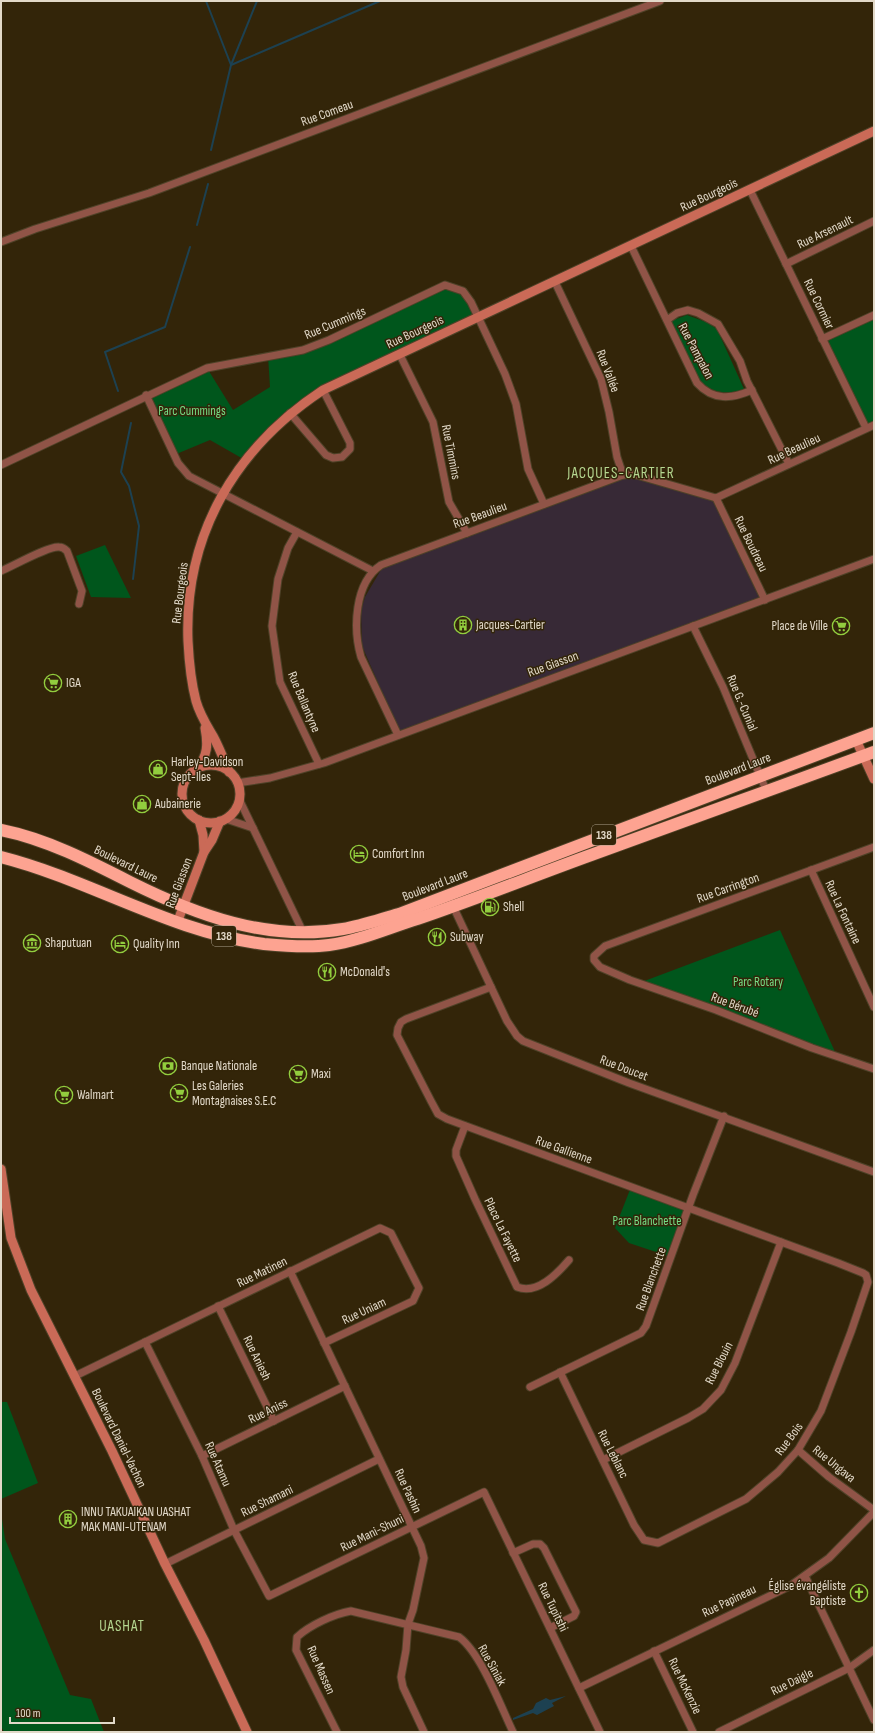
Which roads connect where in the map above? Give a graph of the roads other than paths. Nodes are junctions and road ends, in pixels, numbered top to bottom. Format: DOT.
graph roads {
  1 [pos="660,1"];
  2 [pos="872,133"];
  3 [pos="750,190"];
  4 [pos="874,221"];
  5 [pos="1,242"];
  6 [pos="631,246"];
  7 [pos="786,264"];
  8 [pos="554,282"];
  9 [pos="874,315"];
  10 [pos="478,318"];
  11 [pos="667,320"];
  12 [pos="822,339"];
  13 [pos="400,355"];
  14 [pos="323,390"];
  15 [pos="752,390"];
  16 [pos="146,395"];
  17 [pos="290,413"];
  18 [pos="874,424"];
  19 [pos="866,428"];
  20 [pos="1,464"];
  21 [pos="789,464"];
  22 [pos="623,475"];
  23 [pos="222,494"];
  24 [pos="716,498"];
  25 [pos="544,504"];
  26 [pos="296,532"];
  27 [pos="467,533"];
  28 [pos="874,559"];
  29 [pos="1,571"];
  30 [pos="373,571"];
  31 [pos="764,600"];
  32 [pos="79,604"];
  33 [pos="693,626"];
  34 [pos="205,725"];
  35 [pos="874,733"];
  36 [pos="398,735"];
  37 [pos="856,740"];
  38 [pos="869,754"];
  39 [pos="318,764"];
  40 [pos="196,769"];
  41 [pos="229,772"];
  42 [pos="760,776"];
  43 [pos="874,779"];
  44 [pos="237,783"];
  45 [pos="766,790"];
  46 [pos="239,799"];
  47 [pos="199,820"];
  48 [pos="223,820"];
  49 [pos="1,823"];
  50 [pos="253,828"];
  51 [pos="1,830"];
  52 [pos="33,838"];
  53 [pos="874,847"];
  54 [pos="204,852"];
  55 [pos="1,857"];
  56 [pos="1,864"];
  57 [pos="44,870"];
  58 [pos="811,870"];
  59 [pos="447,895"];
  60 [pos="184,906"];
  61 [pos="453,906"];
  62 [pos="177,923"];
  63 [pos="303,932"];
  64 [pos="594,956"];
  65 [pos="492,987"];
  66 [pos="874,1007"];
  67 [pos="874,1069"];
  68 [pos="724,1116"];
  69 [pos="464,1126"];
  70 [pos="1,1169"];
  71 [pos="874,1172"];
  72 [pos="688,1209"];
  73 [pos="781,1242"];
  74 [pos="569,1260"];
  75 [pos="290,1271"];
  76 [pos="867,1278"];
  77 [pos="413,1301"];
  78 [pos="218,1306"];
  79 [pos="145,1342"];
  80 [pos="324,1343"];
  81 [pos="560,1372"];
  82 [pos="75,1376"];
  83 [pos="345,1386"];
  84 [pos="530,1387"];
  85 [pos="274,1421"];
  86 [pos="798,1450"];
  87 [pos="202,1456"];
  88 [pos="379,1459"];
  89 [pos="603,1460"];
  90 [pos="484,1492"];
  91 [pos="874,1511"];
  92 [pos="412,1527"];
  93 [pos="234,1530"];
  94 [pos="649,1542"];
  95 [pos="513,1553"];
  96 [pos="164,1564"];
  97 [pos="805,1576"];
  98 [pos="269,1596"];
  99 [pos="408,1624"];
  100 [pos="550,1628"];
  101 [pos="874,1650"];
  102 [pos="654,1651"];
  103 [pos="849,1668"];
  104 [pos="579,1688"];
  105 [pos="874,1720"];
  106 [pos="247,1732"];
  107 [pos="336,1732"];
  108 [pos="424,1732"];
  109 [pos="513,1732"];
  110 [pos="600,1732"];
  111 [pos="693,1732"];
  112 [pos="719,1732"];
  1 -- 5 [label="street, Rue Comeau"];
  2 -- 3 [label="street, Rue Bourgeois"];
  3 -- 6 [label="street, Rue Bourgeois"];
  3 -- 7 [label="street, Rue Cormier"];
  4 -- 7 [label="street, Rue Arsenault"];
  6 -- 8 [label="street, Rue Bourgeois"];
  6 -- 11 [label="street, Rue Pampalon"];
  7 -- 12 [label="street, Rue Cormier"];
  8 -- 10 [label="street, Rue Bourgeois"];
  8 -- 22 [label="street, Rue Vallée"];
  9 -- 12 [label="street"];
  10 -- 13 [label="street, Rue Bourgeois"];
  10 -- 16 [label="street, Rue Cummings"];
  10 -- 25 [label="street, Rue Cummings"];
  11 -- 15 [label="street, Rue Pampalon"];
  11 -- 15 [label="street, Rue Pampalon"];
  12 -- 19 [label="street, Rue Cormier"];
  13 -- 14 [label="street, Rue Bourgeois"];
  13 -- 27 [label="street, Rue Timmins"];
  14 -- 17 [label="street, Rue Bourgeois"];
  14 -- 17 [label="street"];
  15 -- 21 [label="street, Rue Pampalon"];
  16 -- 20 [label="street, Rue Cummings"];
  16 -- 23 [label="street"];
  17 -- 23 [label="street, Rue Bourgeois"];
  18 -- 19 [label="street, Rue Beaulieu"];
  19 -- 21 [label="street, Rue Beaulieu"];
  21 -- 24 [label="street, Rue Beaulieu"];
  22 -- 24 [label="street, Rue Beaulieu"];
  22 -- 25 [label="street, Rue Beaulieu"];
  23 -- 26 [label="street"];
  23 -- 34 [label="street, Rue Bourgeois"];
  24 -- 31 [label="street, Rue Boudreau"];
  25 -- 27 [label="street, Rue Beaulieu"];
  26 -- 30 [label="street"];
  26 -- 39 [label="street, Rue Ballantyne"];
  27 -- 30 [label="street, Rue Beaulieu"];
  28 -- 31 [label="street, Rue Giasson"];
  29 -- 32 [label="street"];
  30 -- 36 [label="street"];
  31 -- 33 [label="street, Rue Giasson"];
  33 -- 36 [label="street, Rue Giasson"];
  33 -- 42 [label="street, Rue G.-Cunial"];
  34 -- 40 [label="street, Rue Bourgeois"];
  34 -- 41 [label="street, Rue Bourgeois"];
  35 -- 37 [label="highway, Boulevard Laure / 138"];
  36 -- 39 [label="street, Rue Giasson"];
  37 -- 38 [label="street"];
  37 -- 42 [label="highway, Boulevard Laure / 138"];
  38 -- 43 [label="street"];
  38 -- 45 [label="highway, Boulevard Laure / 138"];
  39 -- 44 [label="street, Rue Giasson"];
  40 -- 41 [label="street"];
  40 -- 47 [label="street"];
  41 -- 44 [label="street"];
  42 -- 45 [label="street, Rue G.-Cunial"];
  42 -- 59 [label="highway, Boulevard Laure / 138"];
  44 -- 46 [label="street"];
  45 -- 61 [label="highway, Boulevard Laure / 138"];
  46 -- 48 [label="street"];
  46 -- 50 [label="street"];
  47 -- 48 [label="street"];
  47 -- 54 [label="street, Rue Giasson"];
  48 -- 50 [label="street"];
  48 -- 54 [label="street, Rue Giasson"];
  49 -- 52 [label="highway"];
  50 -- 63 [label="street"];
  51 -- 52 [label="highway, Boulevard Laure / 138"];
  52 -- 60 [label="highway, Boulevard Laure / 138"];
  53 -- 58 [label="street, Rue Carrington"];
  54 -- 60 [label="street, Rue Giasson"];
  55 -- 57 [label="highway, Boulevard Laure / 138"];
  56 -- 57 [label="highway"];
  57 -- 62 [label="highway, Boulevard Laure / 138"];
  58 -- 64 [label="street, Rue Carrington"];
  58 -- 66 [label="street, Rue La Fontaine"];
  59 -- 61 [label="street, Rue Doucet"];
  59 -- 63 [label="highway, Boulevard Laure / 138"];
  60 -- 62 [label="street, Rue Giasson"];
  60 -- 63 [label="highway, Boulevard Laure / 138"];
  61 -- 62 [label="highway, Boulevard Laure / 138"];
  61 -- 65 [label="street, Rue Doucet"];
  64 -- 67 [label="street, Rue Bérubé"];
  65 -- 68 [label="street, Rue Doucet"];
  65 -- 69 [label="street, Rue Gallienne"];
  68 -- 71 [label="street, Rue Doucet"];
  68 -- 72 [label="street, Rue Blanchette"];
  69 -- 72 [label="street, Rue Gallienne"];
  69 -- 74 [label="street, Place La Fayette"];
  70 -- 82 [label="street, Boulevard Daniel-Vachon"];
  72 -- 73 [label="street, Rue Gallienne"];
  72 -- 81 [label="street, Rue Blanchette"];
  73 -- 76 [label="street, Rue Gallienne"];
  73 -- 89 [label="street, Rue Blouin"];
  75 -- 77 [label="street, Rue Matinen"];
  75 -- 78 [label="street, Rue Matinen"];
  75 -- 80 [label="street, Rue Pashin"];
  76 -- 86 [label="street, Rue Bois"];
  77 -- 80 [label="street, Rue Uniam"];
  78 -- 79 [label="street, Rue Matinen"];
  78 -- 85 [label="street, Rue Aniesh"];
  79 -- 82 [label="street, Rue Matinen"];
  79 -- 87 [label="street, Rue Atamu"];
  80 -- 83 [label="street, Rue Pashin"];
  81 -- 84 [label="street, Rue Blanchette"];
  81 -- 89 [label="street, Rue Leblanc"];
  82 -- 96 [label="street, Boulevard Daniel-Vachon"];
  83 -- 85 [label="street, Rue Aniss"];
  83 -- 88 [label="street, Rue Pashin"];
  85 -- 87 [label="street, Rue Aniss"];
  86 -- 91 [label="street, Rue Ungava"];
  86 -- 94 [label="street, Rue Bois"];
  87 -- 93 [label="street, Rue Atamu"];
  88 -- 92 [label="street, Rue Pashin"];
  88 -- 93 [label="street, Rue Shamani"];
  89 -- 94 [label="street, Rue Leblanc"];
  90 -- 92 [label="street, Rue Mani-Shuni"];
  90 -- 95 [label="street, Rue Tupitshi"];
  91 -- 97 [label="street, Rue Papineau"];
  92 -- 98 [label="street, Rue Mani-Shuni"];
  92 -- 99 [label="street, Rue Pashin"];
  93 -- 96 [label="street, Rue Shamani"];
  93 -- 98 [label="street, Rue Atamu"];
  95 -- 100 [label="street, Rue Tupitshi"];
  95 -- 100 [label="street"];
  96 -- 106 [label="street, Boulevard Daniel-Vachon"];
  97 -- 102 [label="street, Rue Papineau"];
  97 -- 103 [label="street"];
  99 -- 107 [label="street, Rue Massen"];
  99 -- 108 [label="street, Rue Pashin"];
  99 -- 109 [label="street, Rue Siniak"];
  100 -- 104 [label="street, Rue Tupitshi"];
  101 -- 103 [label="street, Rue Daigle"];
  102 -- 104 [label="street, Rue Papineau"];
  102 -- 111 [label="street, Rue McKenzie"];
  103 -- 105 [label="street"];
  103 -- 112 [label="street, Rue Daigle"];
  104 -- 110 [label="street, Rue Tupitshi"];
}
